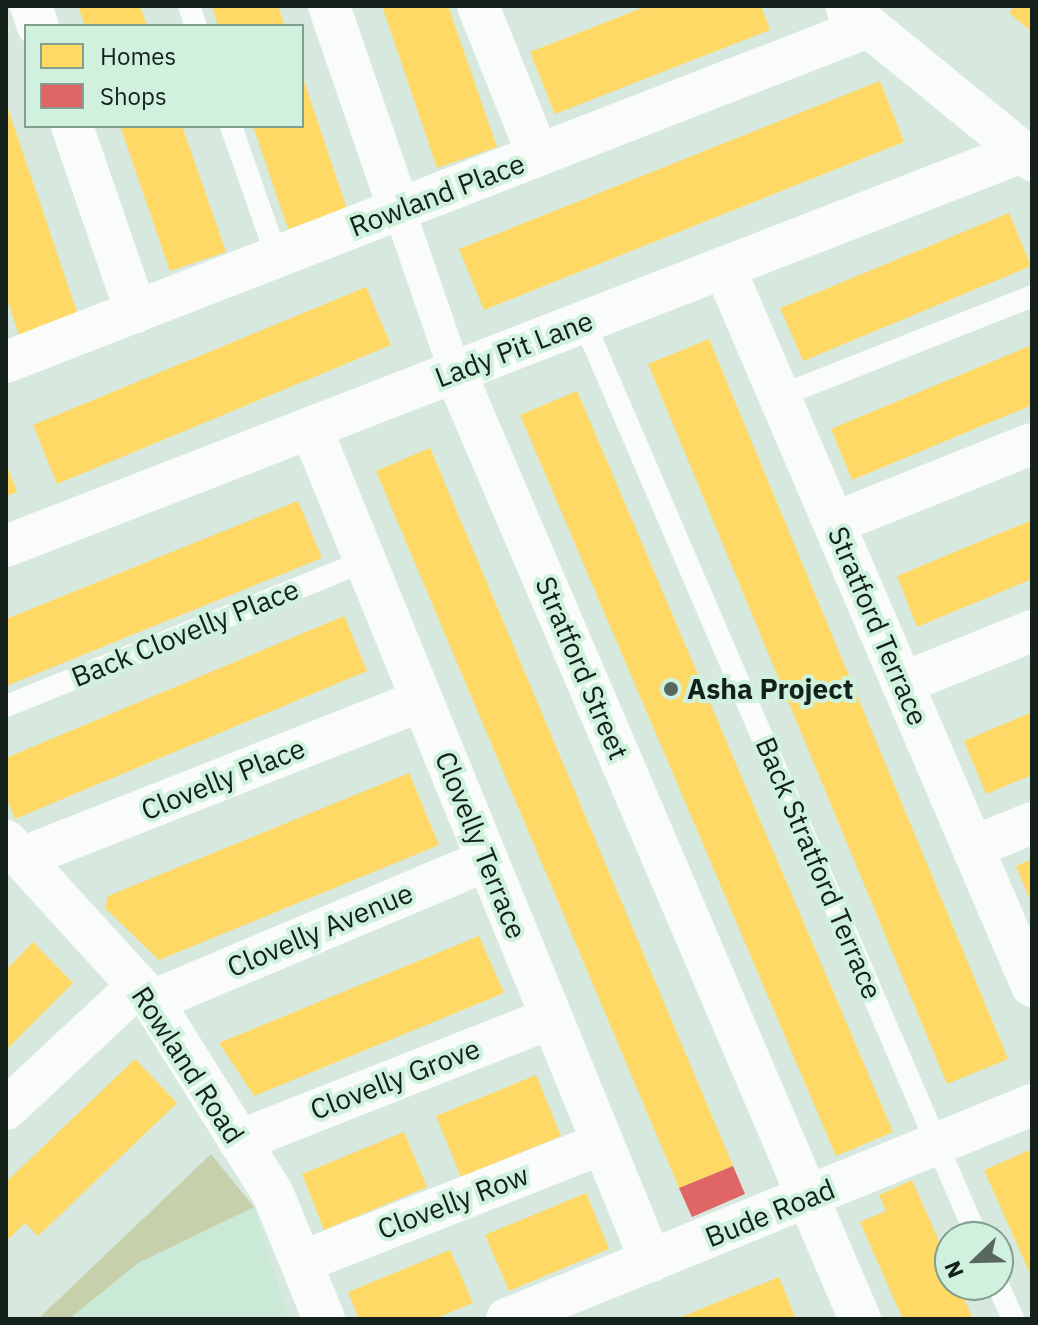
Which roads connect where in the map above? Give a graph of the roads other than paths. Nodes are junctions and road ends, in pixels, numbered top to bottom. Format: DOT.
graph roads {
  1 [pos="329,6"];
  2 [pos="481,7"];
  3 [pos="856,17"];
  4 [pos="73,128"];
  5 [pos="232,128"];
  6 [pos="538,155"];
  7 [pos="1027,156"];
  8 [pos="399,209"];
  9 [pos="277,257"];
  10 [pos="724,267"];
  11 [pos="1032,296"];
  12 [pos="136,312"];
  13 [pos="584,322"];
  14 [pos="6,362"];
  15 [pos="455,372"];
  16 [pos="780,396"];
  17 [pos="311,428"];
  18 [pos="1032,444"];
  19 [pos="834,523"];
  20 [pos="6,546"];
  21 [pos="365,561"];
  22 [pos="1032,631"];
  23 [pos="903,683"];
  24 [pos="422,700"];
  25 [pos="6,706"];
  26 [pos="1032,823"];
  27 [pos="973,847"];
  28 [pos="15,849"];
  29 [pos="487,860"];
  30 [pos="1029,972"];
  31 [pos="145,994"];
  32 [pos="552,1018"];
  33 [pos="1032,1105"];
  34 [pos="6,1109"];
  35 [pos="239,1141"];
  36 [pos="603,1143"];
  37 [pos="937,1145"];
  38 [pos="808,1198"];
  39 [pos="970,1221"];
  40 [pos="304,1261"];
  41 [pos="651,1261"];
  42 [pos="324,1319"];
  43 [pos="507,1319"];
  44 [pos="860,1319"];
  1 -- 8 [label="street, Stratford Street"];
  2 -- 6 [label="street"];
  3 -- 6 [label="street, Rowland Place"];
  3 -- 7 [label="street"];
  4 -- 12 [label="street"];
  5 -- 9 [label="lane"];
  6 -- 8 [label="street, Rowland Place"];
  7 -- 10 [label="street, Lady Pit Lane"];
  8 -- 9 [label="street, Rowland Place"];
  8 -- 15 [label="street, Stratford Street"];
  9 -- 12 [label="street, Rowland Place"];
  10 -- 13 [label="street, Lady Pit Lane"];
  10 -- 16 [label="street, Stratford Terrace"];
  11 -- 16 [label="lane"];
  12 -- 14 [label="street, Rowland Place"];
  13 -- 15 [label="street, Lady Pit Lane"];
  13 -- 37 [label="lane, Back Stratford Terrace"];
  15 -- 17 [label="street, Lady Pit Lane"];
  15 -- 38 [label="street, Stratford Street"];
  16 -- 19 [label="street, Stratford Terrace"];
  17 -- 20 [label="street, Lady Pit Lane"];
  17 -- 21 [label="street, Clovelly Terrace"];
  18 -- 19 [label="street"];
  19 -- 23 [label="street, Stratford Terrace"];
  21 -- 24 [label="street, Clovelly Terrace"];
  21 -- 25 [label="lane, Back Clovelly Place"];
  22 -- 23 [label="street"];
  23 -- 27 [label="street, Stratford Terrace"];
  24 -- 28 [label="street, Clovelly Place"];
  24 -- 29 [label="street, Clovelly Terrace"];
  26 -- 27 [label="street"];
  27 -- 30 [label="street, Stratford Terrace"];
  28 -- 31 [label="street, Rowland Road"];
  29 -- 31 [label="street, Clovelly Avenue"];
  29 -- 32 [label="street, Clovelly Terrace"];
  31 -- 34 [label="street"];
  31 -- 35 [label="street, Rowland Road"];
  32 -- 35 [label="street, Clovelly Grove"];
  32 -- 36 [label="street, Clovelly Terrace"];
  33 -- 37 [label="street, Bude Road"];
  35 -- 40 [label="street, Rowland Road"];
  36 -- 40 [label="street, Clovelly Row"];
  36 -- 41 [label="street, Clovelly Terrace"];
  37 -- 38 [label="street, Bude Road"];
  37 -- 39 [label="lane, Back Stratford Terrace"];
  38 -- 41 [label="street, Bude Road"];
  38 -- 44 [label="street, Stratford Street"];
  40 -- 42 [label="street, Rowland Road"];
  41 -- 43 [label="street, Bude Road"];
}
